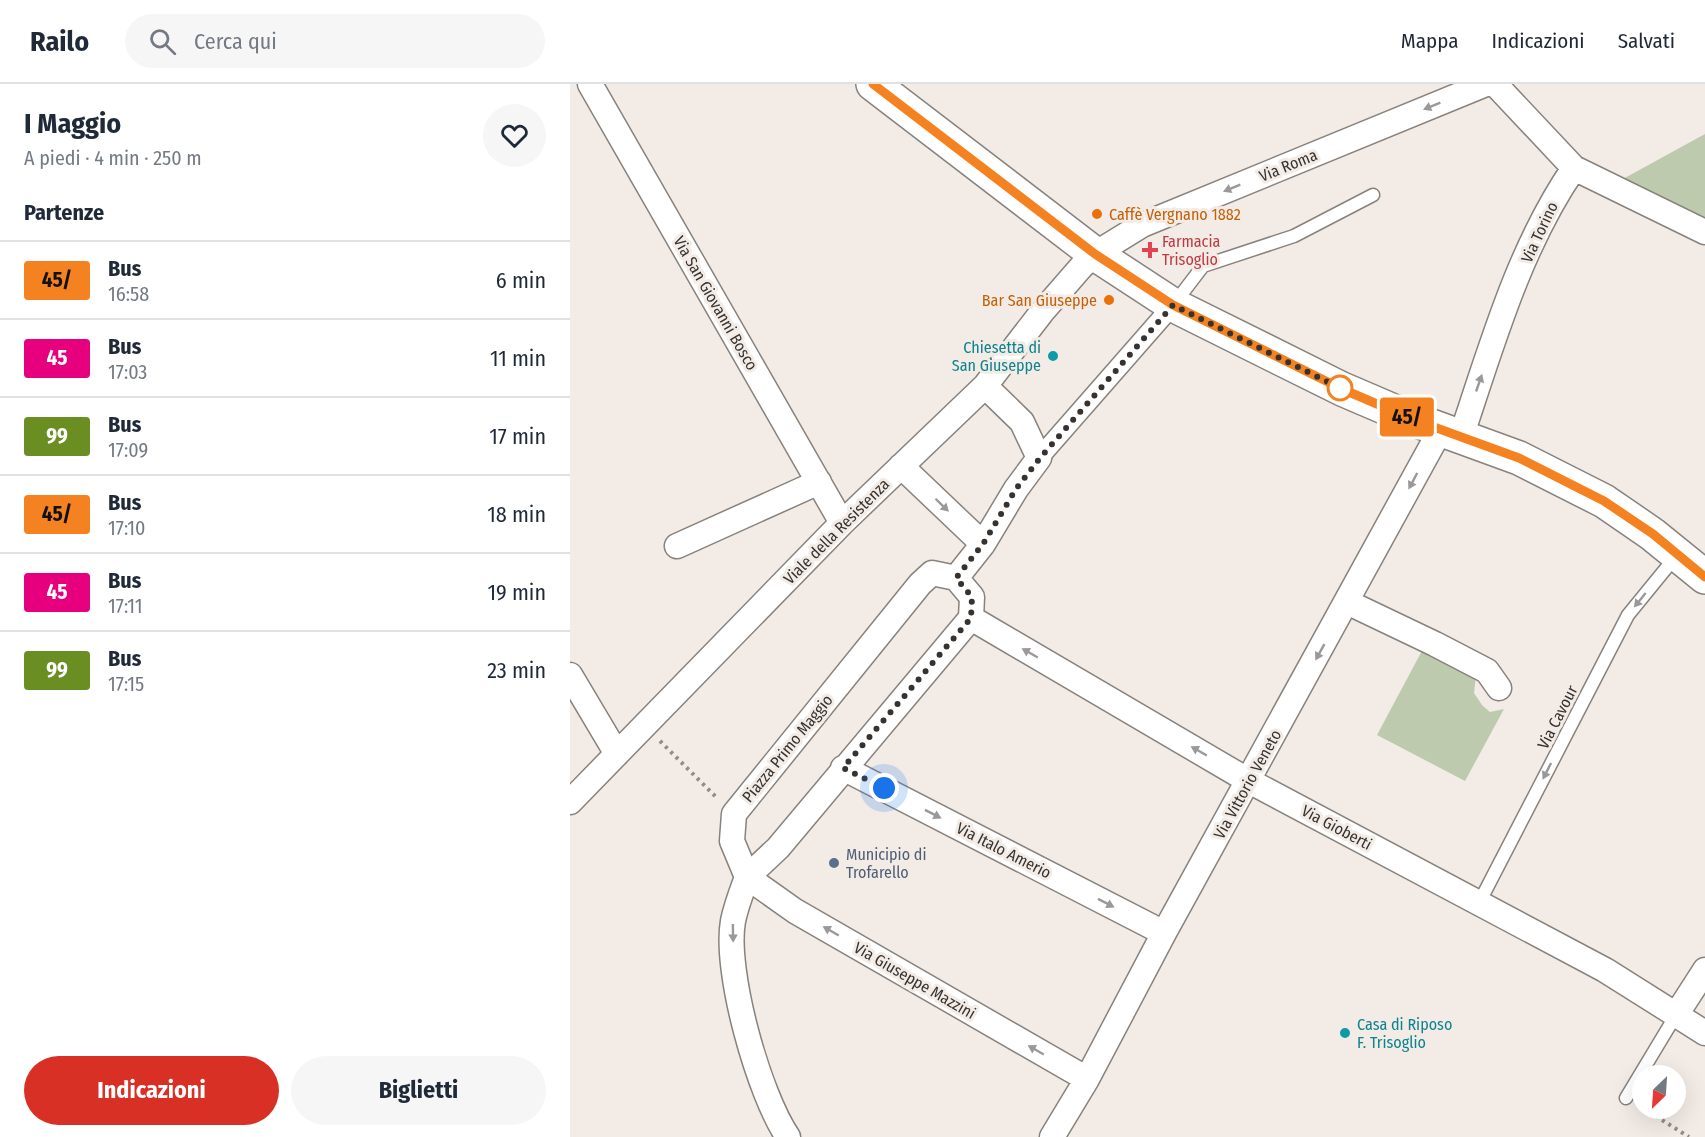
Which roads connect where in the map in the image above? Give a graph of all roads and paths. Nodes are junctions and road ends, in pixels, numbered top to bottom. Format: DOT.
graph roads {
  1 [pos="590,84"];
  2 [pos="873,84"];
  3 [pos="1486,84"];
  4 [pos="1574,168"];
  5 [pos="1373,195"];
  6 [pos="1705,232"];
  7 [pos="1095,254"];
  8 [pos="1173,305"];
  9 [pos="985,386"];
  10 [pos="1451,433"];
  11 [pos="1040,458"];
  12 [pos="902,466"];
  13 [pos="819,482"];
  14 [pos="842,523"];
  15 [pos="983,544"];
  16 [pos="677,546"];
  17 [pos="1677,554"];
  18 [pos="1705,577"];
  19 [pos="956,578"];
  20 [pos="1347,602"];
  21 [pos="971,618"];
  22 [pos="570,675"];
  23 [pos="1499,688"];
  24 [pos="645,725"];
  25 [pos="617,754"];
  26 [pos="843,768"];
  27 [pos="1249,781"];
  28 [pos="570,802"];
  29 [pos="734,814"];
  30 [pos="747,877"];
  31 [pos="1479,903"];
  32 [pos="1164,933"];
  33 [pos="1705,970"];
  34 [pos="1676,1015"];
  35 [pos="1705,1033"];
  36 [pos="1086,1079"];
  37 [pos="1626,1098"];
  38 [pos="1660,1119"];
  39 [pos="788,1137"];
  40 [pos="1052,1137"];
  41 [pos="1689,1137"];
  1 -- 13 [label="street, Via San Giovanni Bosco"];
  2 -- 7 [label="main road"];
  3 -- 4 [label="street"];
  3 -- 7 [label="street, Via Roma, one-way"];
  4 -- 6 [label="street"];
  10 -- 4 [label="street, Via Torino, one-way"];
  5 -- 8 [label="lane"];
  7 -- 8 [label="main road"];
  7 -- 9 [label="street, Viale della Resistenza"];
  8 -- 10 [label="main road"];
  8 -- 11 [label="street"];
  9 -- 11 [label="street"];
  9 -- 12 [label="street, Viale della Resistenza"];
  10 -- 17 [label="main road"];
  10 -- 20 [label="street, Via Vittorio Veneto, one-way"];
  11 -- 15 [label="street"];
  12 -- 14 [label="street, Viale della Resistenza"];
  12 -- 15 [label="street, one-way"];
  13 -- 14 [label="street, Via San Giovanni Bosco"];
  13 -- 16 [label="street"];
  14 -- 24 [label="street, Viale della Resistenza"];
  15 -- 19 [label="street"];
  17 -- 18 [label="main road"];
  17 -- 31 [label="lane, Via Cavour, one-way"];
  19 -- 21 [label="street"];
  19 -- 29 [label="street, Piazza Primo Maggio"];
  20 -- 23 [label="street"];
  20 -- 27 [label="street, Via Vittorio Veneto, one-way"];
  21 -- 26 [label="street"];
  27 -- 21 [label="street, Via Gioberti, one-way"];
  22 -- 25 [label="street"];
  24 -- 25 [label="street, Viale della Resistenza"];
  24 -- 29 [label="path"];
  25 -- 28 [label="street, Viale della Resistenza"];
  26 -- 30 [label="street"];
  26 -- 32 [label="street, Via Italo Amerio, one-way"];
  27 -- 31 [label="street, Via Gioberti"];
  27 -- 32 [label="street, Via Vittorio Veneto"];
  29 -- 30 [label="street, Piazza Primo Maggio"];
  36 -- 30 [label="street, Via Giuseppe Mazzini, one-way"];
  30 -- 39 [label="street, one-way"];
  31 -- 34 [label="street, Via Gioberti"];
  32 -- 36 [label="street, Via Vittorio Veneto"];
  33 -- 34 [label="street"];
  34 -- 35 [label="street, Via Gioberti"];
  34 -- 37 [label="lane"];
  36 -- 40 [label="street, Via Vittorio Veneto"];
  38 -- 41 [label="path"];
}
